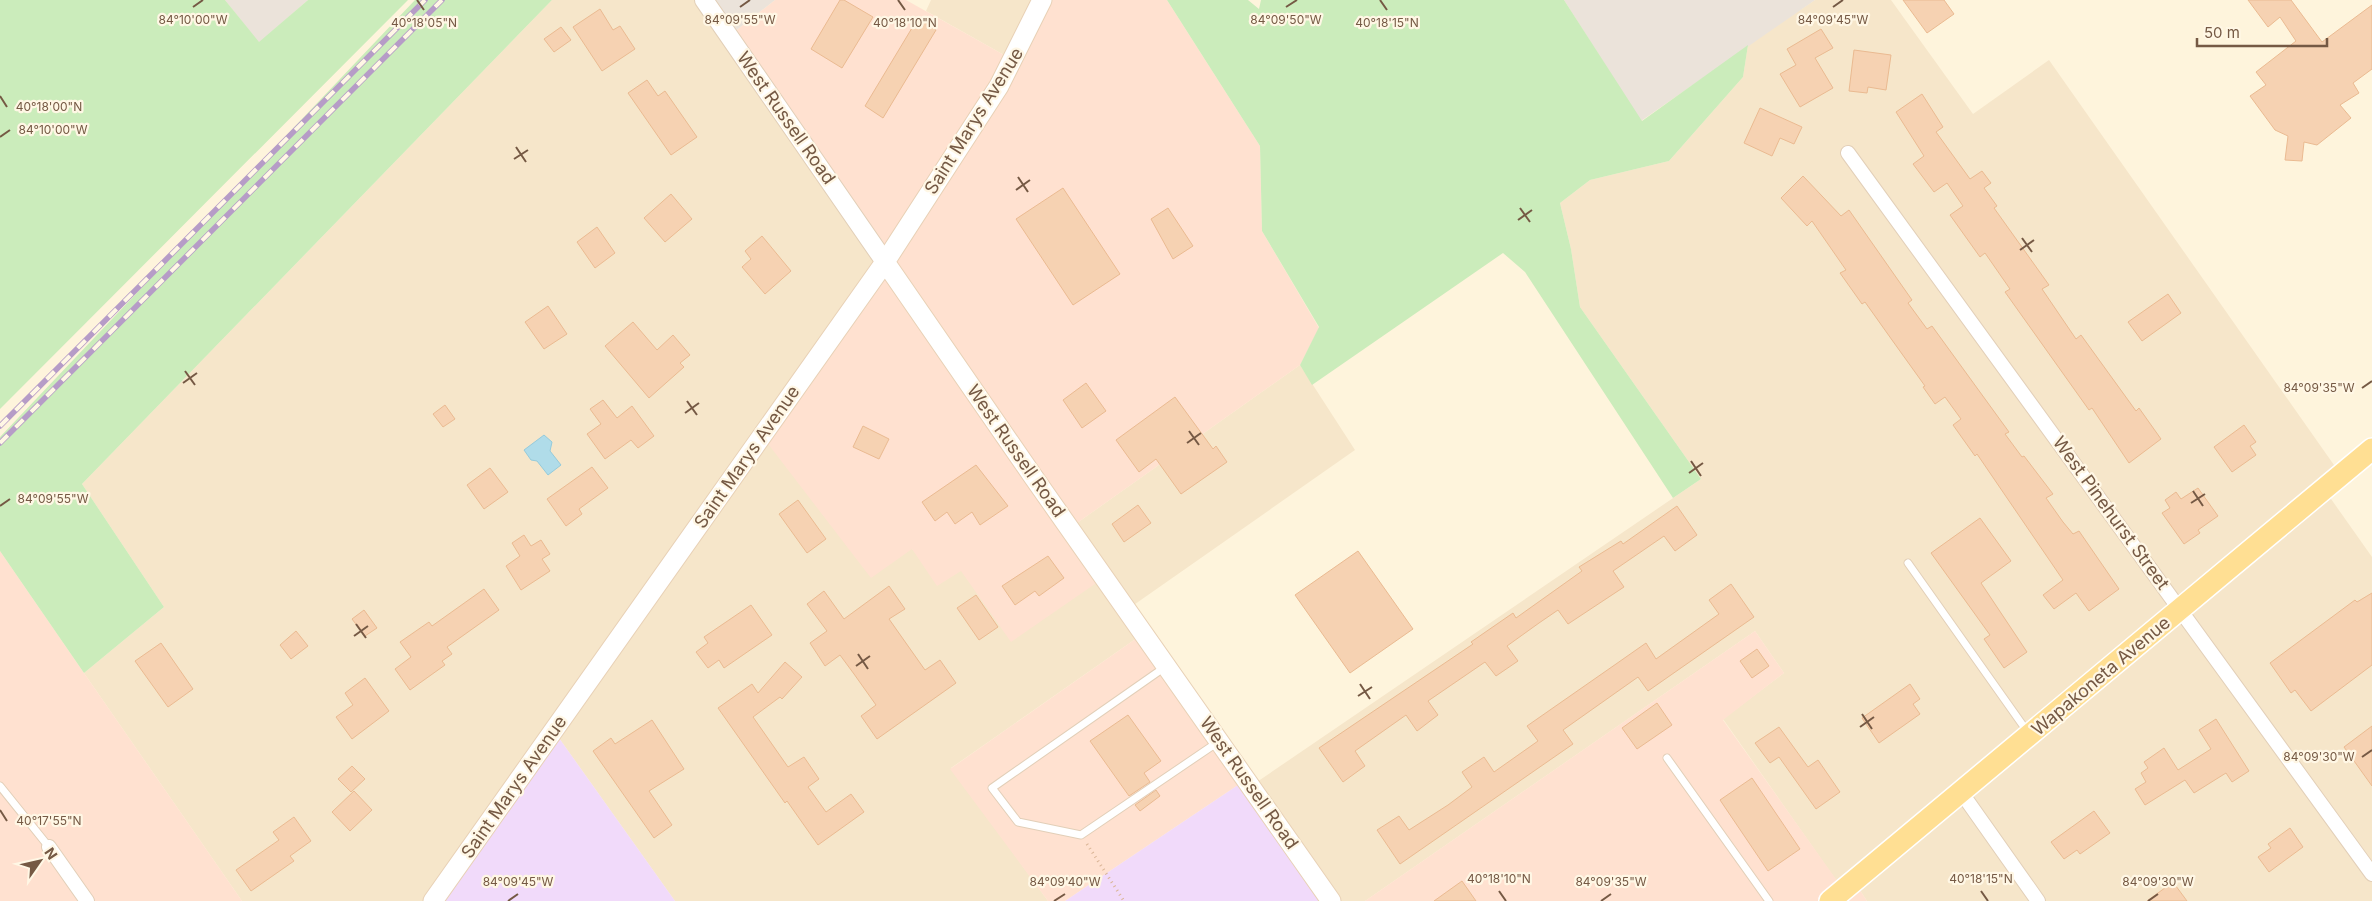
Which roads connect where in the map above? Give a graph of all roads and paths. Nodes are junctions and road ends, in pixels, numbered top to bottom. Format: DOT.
graph roads {
  1 [pos="704,0"];
  2 [pos="1042,0"];
  3 [pos="1848,153"];
  4 [pos="885,262"];
  5 [pos="2372,449"];
  6 [pos="1908,562"];
  7 [pos="2182,609"];
  8 [pos="1167,665"];
  9 [pos="2029,735"];
  10 [pos="1220,740"];
  11 [pos="1667,758"];
  12 [pos="0,786"];
  13 [pos="1961,792"];
  14 [pos="1081,835"];
  15 [pos="49,847"];
  16 [pos="2372,874"];
  17 [pos="87,901"];
  18 [pos="433,901"];
  19 [pos="1124,901"];
  20 [pos="1331,901"];
  21 [pos="1769,901"];
  22 [pos="1830,901"];
  23 [pos="2038,901"];
  1 -- 4 [label="street, West Russell Road"];
  2 -- 4 [label="main road, Saint Marys Avenue"];
  3 -- 7 [label="street, West Pinehurst Street"];
  4 -- 8 [label="main road, West Russell Road"];
  4 -- 18 [label="main road, Saint Marys Avenue"];
  5 -- 7 [label="main road, Wapakoneta Avenue"];
  6 -- 9 [label="lane"];
  7 -- 9 [label="main road, Wapakoneta Avenue"];
  7 -- 16 [label="street, West Pinehurst Street"];
  8 -- 10 [label="main road, West Russell Road"];
  8 -- 14 [label="lane"];
  9 -- 13 [label="main road, Wapakoneta Avenue"];
  10 -- 14 [label="lane"];
  10 -- 20 [label="main road, West Russell Road"];
  11 -- 21 [label="lane"];
  12 -- 15 [label="lane"];
  13 -- 22 [label="main road, Wapakoneta Avenue"];
  13 -- 23 [label="street"];
  14 -- 19 [label="path"];
  15 -- 17 [label="street"];
}
